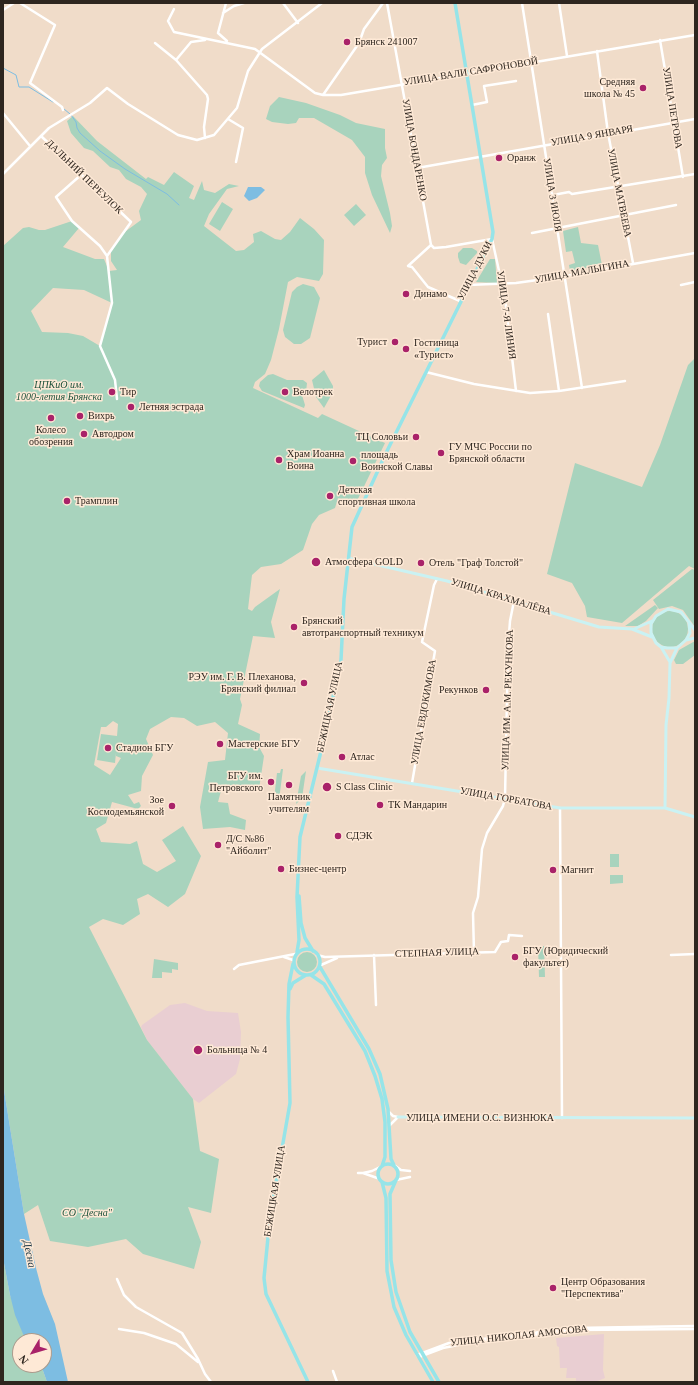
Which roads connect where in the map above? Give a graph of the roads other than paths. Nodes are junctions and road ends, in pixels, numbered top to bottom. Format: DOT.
graph roads {
  1 [pos="14,3"];
  2 [pos="20,3"];
  3 [pos="226,3"];
  4 [pos="244,3"];
  5 [pos="283,3"];
  6 [pos="322,3"];
  7 [pos="383,3"];
  8 [pos="387,3"];
  9 [pos="455,3"];
  10 [pos="522,3"];
  11 [pos="559,3"];
  12 [pos="174,8"];
  13 [pos="3,10"];
  14 [pos="223,13"];
  15 [pos="298,23"];
  16 [pos="695,35"];
  17 [pos="207,39"];
  18 [pos="660,40"];
  19 [pos="229,42"];
  20 [pos="155,43"];
  21 [pos="597,51"];
  22 [pos="260,52"];
  23 [pos="566,56"];
  24 [pos="176,60"];
  25 [pos="532,62"];
  26 [pos="466,73"];
  27 [pos="516,81"];
  28 [pos="403,83"];
  29 [pos="323,95"];
  30 [pos="471,105"];
  31 [pos="64,109"];
  32 [pos="3,113"];
  33 [pos="228,119"];
  34 [pos="695,119"];
  35 [pos="675,122"];
  36 [pos="608,133"];
  37 [pos="41,136"];
  38 [pos="205,138"];
  39 [pos="544,145"];
  40 [pos="30,146"];
  41 [pos="480,156"];
  42 [pos="236,162"];
  43 [pos="417,168"];
  44 [pos="3,174"];
  45 [pos="82,174"];
  46 [pos="695,174"];
  47 [pos="683,177"];
  48 [pos="618,187"];
  49 [pos="553,195"];
  50 [pos="676,205"];
  51 [pos="624,216"];
  52 [pos="558,228"];
  53 [pos="532,233"];
  54 [pos="492,239"];
  55 [pos="431,245"];
  56 [pos="695,252"];
  57 [pos="107,256"];
  58 [pos="633,263"];
  59 [pos="566,276"];
  60 [pos="695,282"];
  61 [pos="468,284"];
  62 [pos="502,285"];
  63 [pos="681,285"];
  64 [pos="460,301"];
  65 [pos="548,314"];
  66 [pos="426,372"];
  67 [pos="625,381"];
  68 [pos="582,388"];
  69 [pos="559,391"];
  70 [pos="516,392"];
  71 [pos="117,399"];
  72 [pos="375,476"];
  73 [pos="348,558"];
  74 [pos="437,578"];
  75 [pos="514,601"];
  76 [pos="652,620"];
  77 [pos="689,623"];
  78 [pos="632,629"];
  79 [pos="695,630"];
  80 [pos="652,637"];
  81 [pos="695,638"];
  82 [pos="686,640"];
  83 [pos="661,646"];
  84 [pos="677,648"];
  85 [pos="670,663"];
  86 [pos="317,768"];
  87 [pos="412,783"];
  88 [pos="505,798"];
  89 [pos="560,808"];
  90 [pos="665,808"];
  91 [pos="695,817"];
  92 [pos="298,869"];
  93 [pos="522,936"];
  94 [pos="313,951"];
  95 [pos="296,953"];
  96 [pos="474,953"];
  97 [pos="695,954"];
  98 [pos="317,955"];
  99 [pos="374,955"];
  100 [pos="671,955"];
  101 [pos="284,956"];
  102 [pos="341,956"];
  103 [pos="293,962"];
  104 [pos="321,966"];
  105 [pos="234,969"];
  106 [pos="309,975"];
  107 [pos="289,992"];
  108 [pos="376,1005"];
  109 [pos="388,1111"];
  110 [pos="398,1117"];
  111 [pos="562,1118"];
  112 [pos="695,1118"];
  113 [pos="390,1125"];
  114 [pos="382,1166"];
  115 [pos="394,1166"];
  116 [pos="410,1171"];
  117 [pos="358,1173"];
  118 [pos="363,1173"];
  119 [pos="410,1177"];
  120 [pos="381,1180"];
  121 [pos="396,1180"];
  122 [pos="118,1279"];
  123 [pos="695,1327"];
  124 [pos="120,1329"];
  125 [pos="422,1354"];
  126 [pos="418,1356"];
  127 [pos="198,1362"];
  128 [pos="333,1371"];
  129 [pos="211,1382"];
  130 [pos="308,1382"];
  131 [pos="337,1382"];
  132 [pos="433,1382"];
  133 [pos="439,1382"];
  1 -- 13 [label="street"];
  2 -- 31 [label="street"];
  3 -- 14 [label="street"];
  4 -- 14 [label="street"];
  5 -- 15 [label="street"];
  6 -- 15 [label="street"];
  7 -- 29 [label="street"];
  8 -- 28 [label="street, УЛИЦА БОНДАРЕНКО"];
  9 -- 26 [label="main road, УЛИЦА ДУКИ"];
  10 -- 25 [label="street, УЛИЦА 3 ИЮЛЯ"];
  11 -- 23 [label="street"];
  12 -- 17 [label="street"];
  14 -- 19 [label="street"];
  15 -- 22 [label="street"];
  16 -- 18 [label="street, УЛИЦА ВАЛИ САФРОНОВОЙ"];
  17 -- 19 [label="street"];
  17 -- 24 [label="street"];
  18 -- 21 [label="street, УЛИЦА ВАЛИ САФРОНОВОЙ"];
  18 -- 35 [label="street, УЛИЦА ПЕТРОВА"];
  19 -- 22 [label="street"];
  20 -- 24 [label="street"];
  21 -- 23 [label="street, УЛИЦА ВАЛИ САФРОНОВОЙ"];
  21 -- 36 [label="street, УЛИЦА МАТВЕЕВА"];
  22 -- 29 [label="street, УЛИЦА ВАЛИ САФРОНОВОЙ"];
  22 -- 33 [label="street"];
  23 -- 25 [label="street, УЛИЦА ВАЛИ САФРОНОВОЙ"];
  24 -- 38 [label="street"];
  25 -- 26 [label="street, УЛИЦА ВАЛИ САФРОНОВОЙ"];
  25 -- 39 [label="street, УЛИЦА 3 ИЮЛЯ"];
  26 -- 28 [label="street, УЛИЦА ВАЛИ САФРОНОВОЙ"];
  26 -- 30 [label="main road, УЛИЦА ДУКИ"];
  27 -- 30 [label="street"];
  28 -- 29 [label="street, УЛИЦА ВАЛИ САФРОНОВОЙ"];
  28 -- 43 [label="street, УЛИЦА БОНДАРЕНКО"];
  30 -- 41 [label="main road, УЛИЦА ДУКИ"];
  32 -- 40 [label="street"];
  33 -- 38 [label="street"];
  33 -- 42 [label="street"];
  34 -- 35 [label="street, УЛИЦА 9 ЯНВАРЯ"];
  35 -- 36 [label="street, УЛИЦА 9 ЯНВАРЯ"];
  35 -- 47 [label="street, УЛИЦА ПЕТРОВА"];
  36 -- 39 [label="street, УЛИЦА 9 ЯНВАРЯ"];
  36 -- 48 [label="street, УЛИЦА МАТВЕЕВА"];
  37 -- 38 [label="street"];
  37 -- 40 [label="street"];
  37 -- 45 [label="street, ДАЛЬНИЙ ПЕРЕУЛОК"];
  39 -- 41 [label="street, УЛИЦА 9 ЯНВАРЯ"];
  39 -- 49 [label="street, УЛИЦА 3 ИЮЛЯ"];
  40 -- 44 [label="street"];
  41 -- 43 [label="street, УЛИЦА 9 ЯНВАРЯ"];
  41 -- 54 [label="main road, УЛИЦА ДУКИ"];
  43 -- 55 [label="street, УЛИЦА БОНДАРЕНКО"];
  45 -- 57 [label="street, ДАЛЬНИЙ ПЕРЕУЛОК"];
  45 -- 57 [label="street"];
  46 -- 47 [label="street"];
  47 -- 48 [label="street"];
  48 -- 49 [label="street"];
  48 -- 51 [label="street, УЛИЦА МАТВЕЕВА"];
  49 -- 52 [label="street, УЛИЦА 3 ИЮЛЯ"];
  50 -- 51 [label="street"];
  51 -- 52 [label="street"];
  51 -- 58 [label="street, УЛИЦА МАТВЕЕВА"];
  52 -- 53 [label="street"];
  52 -- 59 [label="street, УЛИЦА 3 ИЮЛЯ"];
  54 -- 55 [label="street"];
  54 -- 61 [label="main road, УЛИЦА ДУКИ"];
  54 -- 62 [label="street, УЛИЦА 7-Я ЛИНИЯ"];
  55 -- 64 [label="street"];
  56 -- 58 [label="street, УЛИЦА МАЛЫГИНА"];
  57 -- 71 [label="street"];
  58 -- 59 [label="street, УЛИЦА МАЛЫГИНА"];
  59 -- 62 [label="street, УЛИЦА МАЛЫГИНА"];
  59 -- 68 [label="street, УЛИЦА 3 ИЮЛЯ"];
  60 -- 63 [label="street"];
  61 -- 62 [label="street, УЛИЦА МАЛЫГИНА"];
  61 -- 64 [label="main road, УЛИЦА ДУКИ"];
  62 -- 70 [label="street, УЛИЦА 7-Я ЛИНИЯ"];
  64 -- 66 [label="main road, УЛИЦА ДУКИ"];
  65 -- 69 [label="street"];
  66 -- 70 [label="street"];
  66 -- 72 [label="main road, УЛИЦА ДУКИ"];
  67 -- 68 [label="street"];
  68 -- 69 [label="street"];
  69 -- 70 [label="street"];
  72 -- 73 [label="main road, БЕЖИЦКАЯ УЛИЦА"];
  73 -- 74 [label="main road, УЛИЦА КРАХМАЛЁВА"];
  73 -- 86 [label="main road, БЕЖИЦКАЯ УЛИЦА"];
  74 -- 75 [label="main road, УЛИЦА КРАХМАЛЁВА"];
  74 -- 87 [label="street, УЛИЦА ЕВДОКИМОВА"];
  75 -- 78 [label="main road, УЛИЦА КРАХМАЛЁВА"];
  75 -- 88 [label="street, УЛИЦА ИМ. А.М. РЕКУНКОВА"];
  76 -- 77 [label="main road"];
  76 -- 78 [label="main road"];
  76 -- 80 [label="main road"];
  77 -- 79 [label="main road"];
  77 -- 82 [label="main road"];
  78 -- 80 [label="main road, УЛИЦА КРАХМАЛЁВА"];
  80 -- 83 [label="main road, УЛИЦА КРАХМАЛЁВА"];
  81 -- 82 [label="main road"];
  82 -- 84 [label="main road"];
  83 -- 84 [label="main road"];
  83 -- 85 [label="main road, УЛИЦА КРАХМАЛЁВА"];
  84 -- 85 [label="main road"];
  85 -- 90 [label="main road"];
  86 -- 87 [label="main road, УЛИЦА ГОРБАТОВА"];
  86 -- 92 [label="main road, БЕЖИЦКАЯ УЛИЦА"];
  87 -- 88 [label="main road, УЛИЦА ГОРБАТОВА"];
  88 -- 89 [label="main road, УЛИЦА ГОРБАТОВА"];
  88 -- 96 [label="street"];
  89 -- 90 [label="main road, УЛИЦА ГОРБАТОВА"];
  89 -- 111 [label="street"];
  90 -- 91 [label="main road, УЛИЦА ГОРБАТОВА"];
  92 -- 94 [label="main road"];
  92 -- 95 [label="main road"];
  93 -- 96 [label="street, СТЕПНАЯ УЛИЦА"];
  94 -- 95 [label="main road"];
  94 -- 98 [label="main road"];
  95 -- 101 [label="street"];
  95 -- 103 [label="main road"];
  96 -- 99 [label="street, СТЕПНАЯ УЛИЦА"];
  97 -- 100 [label="street"];
  98 -- 102 [label="street, СТЕПНАЯ УЛИЦА"];
  98 -- 104 [label="main road"];
  99 -- 102 [label="street, СТЕПНАЯ УЛИЦА"];
  99 -- 108 [label="street"];
  101 -- 103 [label="street"];
  101 -- 105 [label="street"];
  102 -- 104 [label="street"];
  103 -- 106 [label="main road"];
  103 -- 107 [label="main road, БЕЖИЦКАЯ УЛИЦА"];
  104 -- 106 [label="main road"];
  104 -- 109 [label="main road"];
  106 -- 107 [label="main road"];
  106 -- 114 [label="main road"];
  107 -- 130 [label="main road, БЕЖИЦКАЯ УЛИЦА"];
  109 -- 110 [label="street"];
  109 -- 113 [label="main road"];
  110 -- 111 [label="main road, УЛИЦА ИМЕНИ О.С. ВИЗНЮКА"];
  110 -- 113 [label="street"];
  111 -- 112 [label="main road, УЛИЦА ИМЕНИ О.С. ВИЗНЮКА"];
  113 -- 115 [label="main road"];
  114 -- 115 [label="main road"];
  114 -- 118 [label="street"];
  114 -- 120 [label="main road"];
  115 -- 116 [label="street"];
  115 -- 121 [label="main road"];
  117 -- 118 [label="street"];
  118 -- 120 [label="street"];
  119 -- 121 [label="street"];
  120 -- 121 [label="main road"];
  120 -- 126 [label="main road"];
  121 -- 125 [label="main road"];
  122 -- 127 [label="street"];
  123 -- 125 [label="street, УЛИЦА НИКОЛАЯ АМОСОВА"];
  124 -- 127 [label="street"];
  125 -- 126 [label="street, УЛИЦА НИКОЛАЯ АМОСОВА"];
  125 -- 133 [label="main road"];
  126 -- 132 [label="main road"];
  127 -- 129 [label="street"];
  128 -- 131 [label="street"];
}
